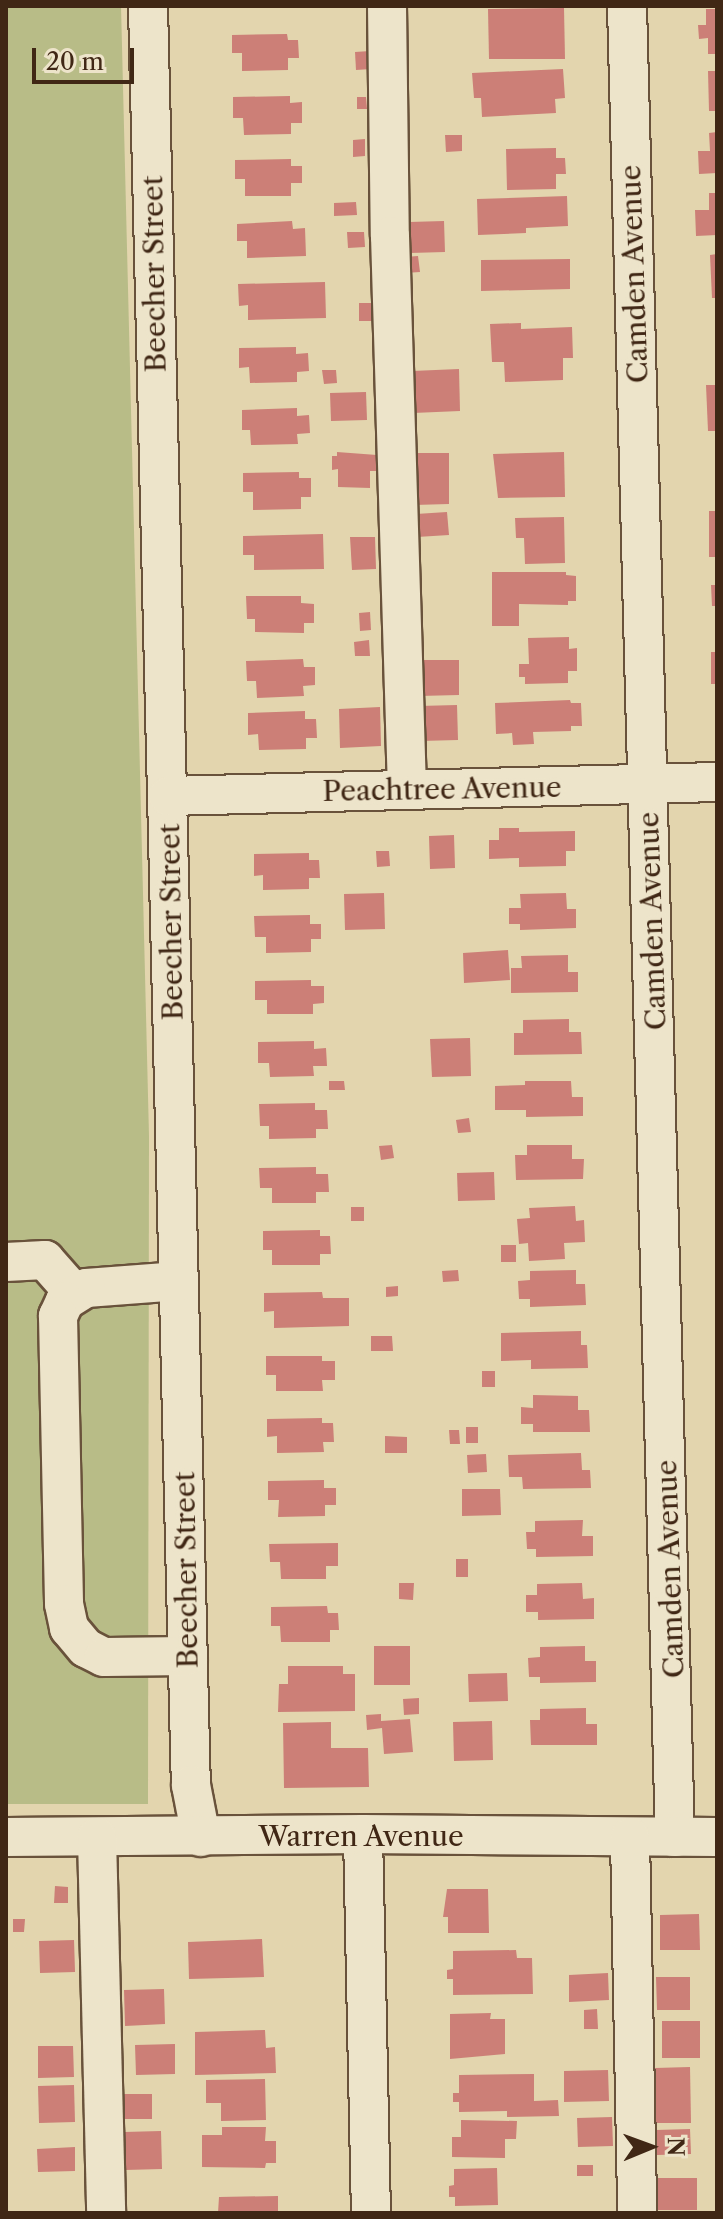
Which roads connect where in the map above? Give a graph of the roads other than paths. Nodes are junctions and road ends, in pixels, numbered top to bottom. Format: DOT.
graph roads {
  1 [pos="148,6"];
  2 [pos="387,6"];
  3 [pos="627,6"];
  4 [pos="717,782"];
  5 [pos="648,785"];
  6 [pos="407,790"];
  7 [pos="168,796"];
  8 [pos="6,1262"];
  9 [pos="179,1281"];
  10 [pos="75,1294"];
  11 [pos="188,1656"];
  12 [pos="363,1834"];
  13 [pos="6,1837"];
  14 [pos="97,1837"];
  15 [pos="201,1837"];
  16 [pos="630,1837"];
  17 [pos="675,1837"];
  18 [pos="717,1837"];
  19 [pos="106,2213"];
  20 [pos="371,2213"];
  21 [pos="637,2213"];
  1 -- 7 [label="street, Beecher Street"];
  2 -- 6 [label="street"];
  3 -- 5 [label="street, Camden Avenue"];
  4 -- 5 [label="street, Peachtree Avenue"];
  5 -- 6 [label="street, Peachtree Avenue"];
  5 -- 17 [label="street, Camden Avenue"];
  6 -- 7 [label="street, Peachtree Avenue"];
  7 -- 9 [label="street, Beecher Street"];
  8 -- 10 [label="street"];
  9 -- 10 [label="street"];
  9 -- 11 [label="street, Beecher Street"];
  10 -- 11 [label="street"];
  11 -- 15 [label="street, Beecher Street"];
  12 -- 15 [label="street, Warren Avenue"];
  12 -- 16 [label="street, Warren Avenue"];
  12 -- 20 [label="street"];
  13 -- 14 [label="street, Warren Avenue"];
  14 -- 15 [label="street, Warren Avenue"];
  14 -- 19 [label="street"];
  16 -- 17 [label="street, Warren Avenue"];
  16 -- 21 [label="street"];
  17 -- 18 [label="street, Warren Avenue"];
}
